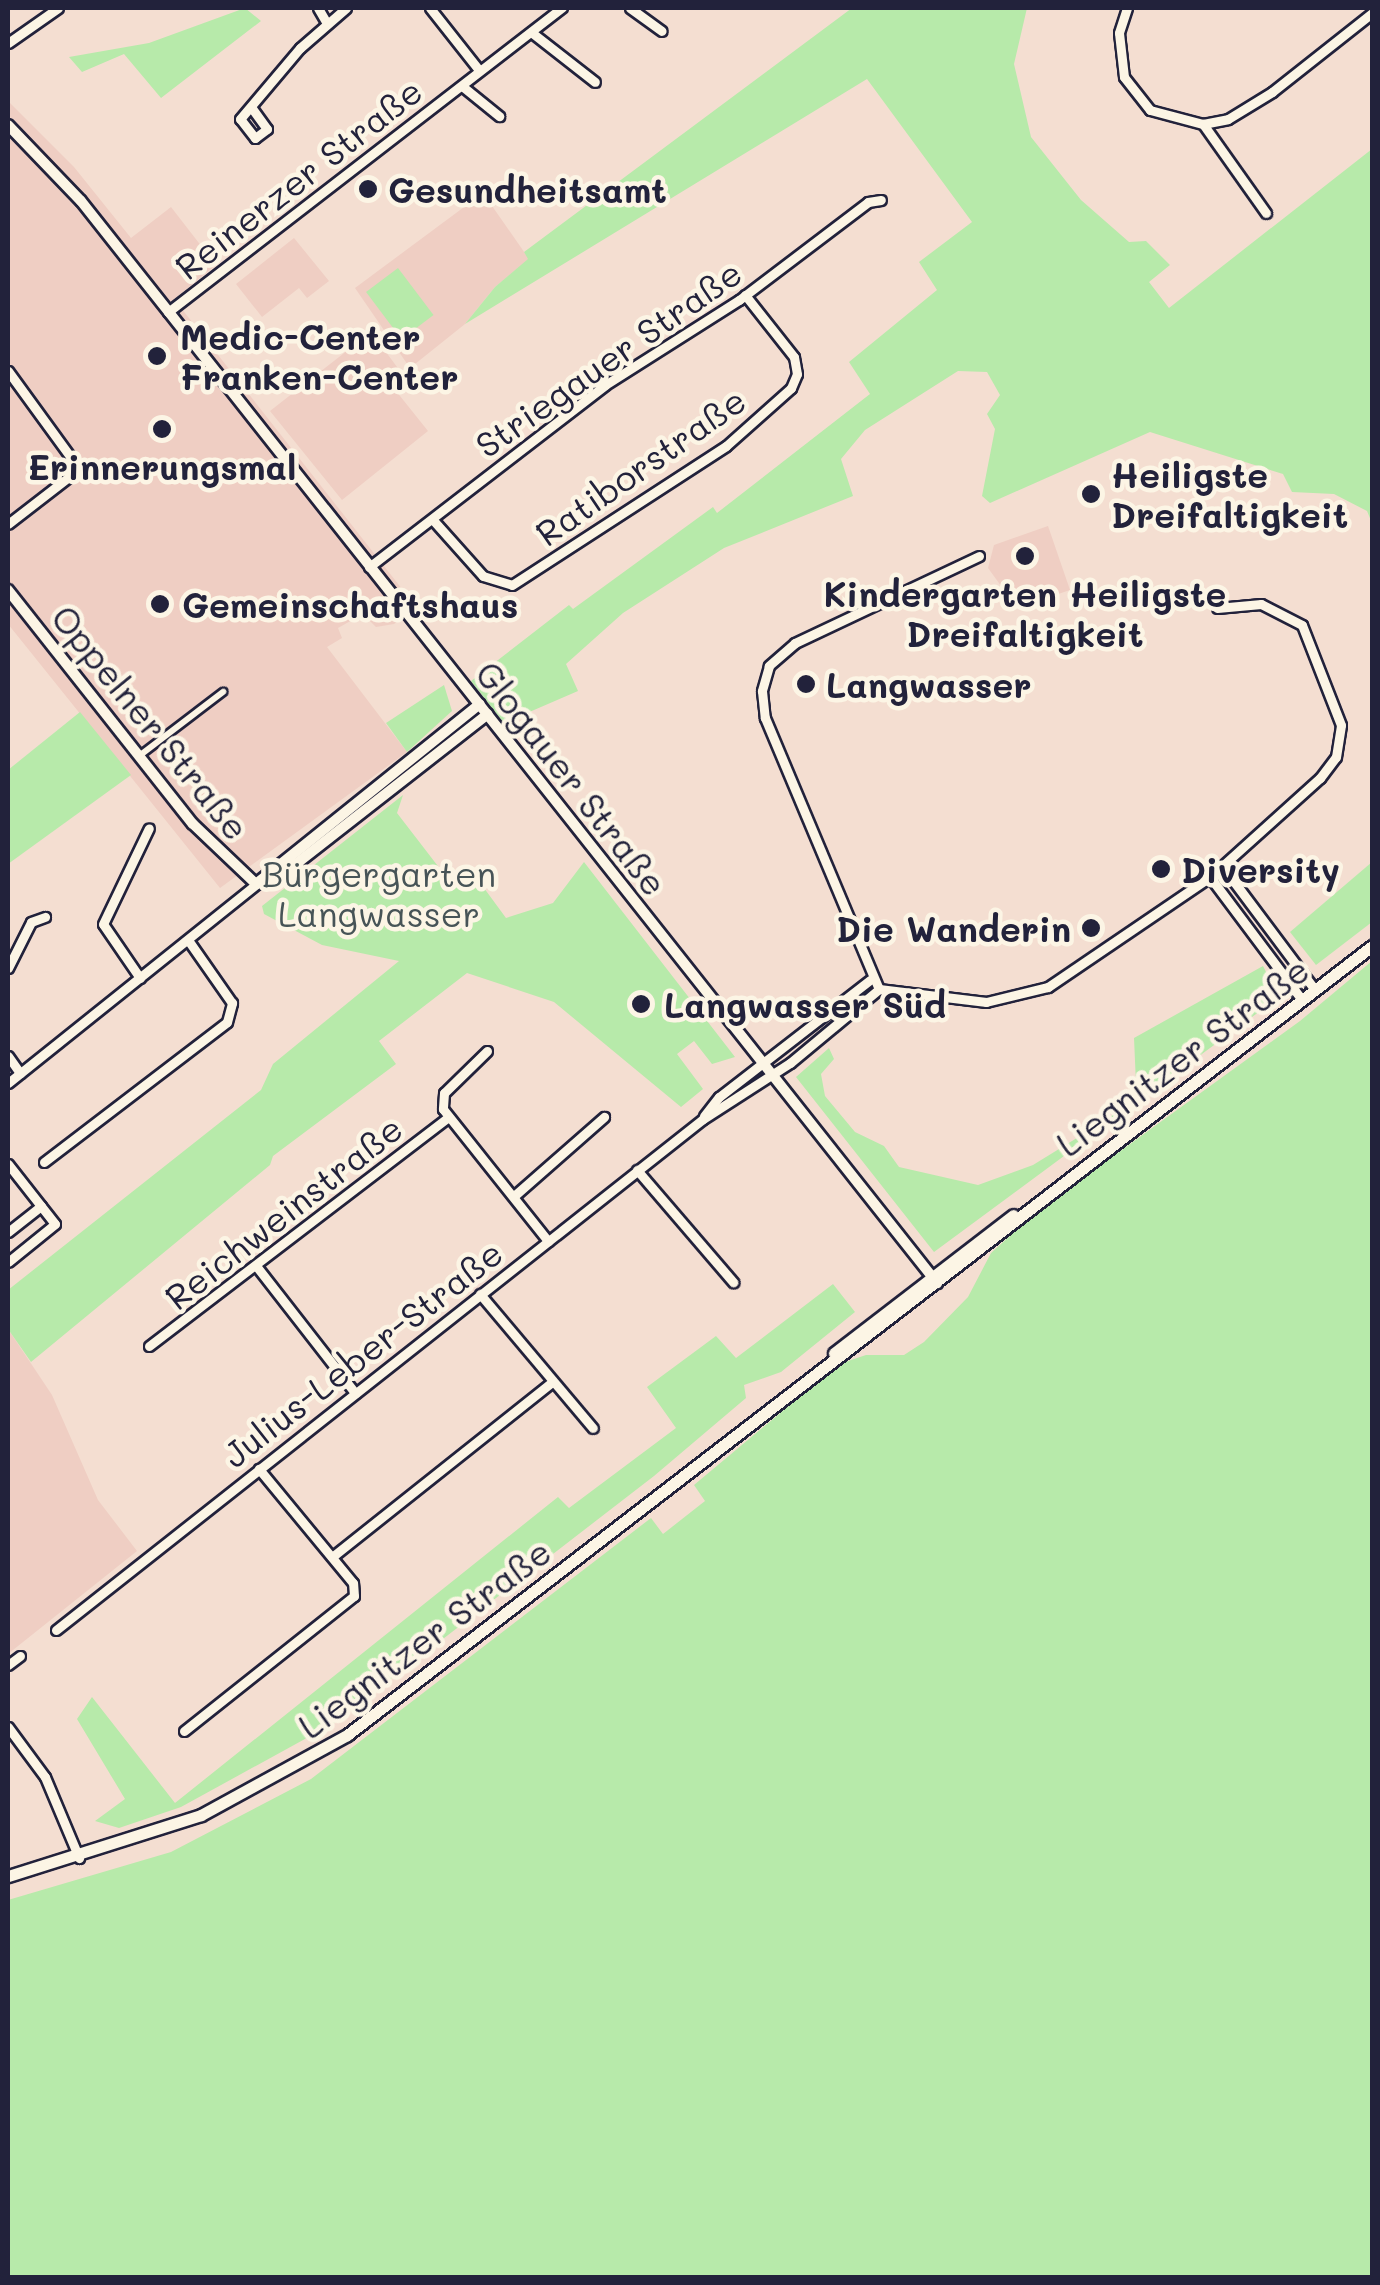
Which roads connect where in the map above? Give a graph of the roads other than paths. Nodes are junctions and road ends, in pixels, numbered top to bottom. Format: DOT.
graph roads {
  1 [pos="58,8"];
  2 [pos="318,8"];
  3 [pos="346,8"];
  4 [pos="430,8"];
  5 [pos="562,8"];
  6 [pos="630,8"];
  7 [pos="1127,8"];
  8 [pos="1372,12"];
  9 [pos="326,22"];
  10 [pos="531,32"];
  11 [pos="662,32"];
  12 [pos="8,42"];
  13 [pos="480,70"];
  14 [pos="595,82"];
  15 [pos="462,86"];
  16 [pos="251,107"];
  17 [pos="499,116"];
  18 [pos="1203,124"];
  19 [pos="8,125"];
  20 [pos="882,200"];
  21 [pos="1266,213"];
  22 [pos="746,295"];
  23 [pos="168,312"];
  24 [pos="8,370"];
  25 [pos="433,520"];
  26 [pos="8,524"];
  27 [pos="978,556"];
  28 [pos="369,567"];
  29 [pos="8,590"];
  30 [pos="1216,608"];
  31 [pos="223,692"];
  32 [pos="480,704"];
  33 [pos="488,714"];
  34 [pos="138,756"];
  35 [pos="149,828"];
  36 [pos="1222,867"];
  37 [pos="1210,877"];
  38 [pos="256,884"];
  39 [pos="45,917"];
  40 [pos="188,940"];
  41 [pos="1372,946"];
  42 [pos="8,968"];
  43 [pos="140,978"];
  44 [pos="870,980"];
  45 [pos="879,990"];
  46 [pos="1315,990"];
  47 [pos="1302,1000"];
  48 [pos="486,1051"];
  49 [pos="8,1056"];
  50 [pos="765,1063"];
  51 [pos="20,1072"];
  52 [pos="774,1074"];
  53 [pos="8,1082"];
  54 [pos="449,1117"];
  55 [pos="604,1118"];
  56 [pos="703,1119"];
  57 [pos="44,1162"];
  58 [pos="8,1164"];
  59 [pos="637,1170"];
  60 [pos="514,1196"];
  61 [pos="40,1206"];
  62 [pos="8,1232"];
  63 [pos="548,1241"];
  64 [pos="8,1262"];
  65 [pos="257,1267"];
  66 [pos="933,1278"];
  67 [pos="732,1282"];
  68 [pos="480,1294"];
  69 [pos="148,1346"];
  70 [pos="551,1383"];
  71 [pos="356,1393"];
  72 [pos="593,1428"];
  73 [pos="259,1469"];
  74 [pos="332,1557"];
  75 [pos="56,1630"];
  76 [pos="20,1656"];
  77 [pos="8,1666"];
  78 [pos="8,1727"];
  79 [pos="184,1731"];
  80 [pos="79,1858"];
  81 [pos="8,1876"];
  1 -- 12 [label="street"];
  2 -- 9 [label="street"];
  3 -- 9 [label="street"];
  4 -- 13 [label="street"];
  5 -- 10 [label="street, Reinerzer Straße"];
  6 -- 11 [label="street"];
  7 -- 18 [label="street"];
  8 -- 18 [label="street"];
  9 -- 16 [label="street"];
  10 -- 13 [label="street, Reinerzer Straße"];
  10 -- 14 [label="street"];
  13 -- 15 [label="street, Reinerzer Straße"];
  15 -- 17 [label="street, Reinerzer Straße"];
  15 -- 23 [label="street, Reinerzer Straße"];
  18 -- 21 [label="street"];
  19 -- 23 [label="street, Glogauer Straße"];
  20 -- 22 [label="street, Striegauer Straße"];
  22 -- 25 [label="street, Striegauer Straße"];
  22 -- 25 [label="street, Ratiborstraße"];
  23 -- 28 [label="street, Glogauer Straße"];
  24 -- 26 [label="street"];
  25 -- 28 [label="street, Striegauer Straße"];
  27 -- 44 [label="street"];
  28 -- 32 [label="street, Glogauer Straße"];
  29 -- 34 [label="street, Oppelner Straße"];
  30 -- 36 [label="street"];
  31 -- 34 [label="street"];
  32 -- 33 [label="street, Glogauer Straße"];
  32 -- 38 [label="street"];
  33 -- 38 [label="street"];
  33 -- 50 [label="street, Glogauer Straße"];
  34 -- 38 [label="street, Oppelner Straße"];
  35 -- 43 [label="street"];
  36 -- 37 [label="street"];
  36 -- 46 [label="street"];
  37 -- 45 [label="street"];
  37 -- 47 [label="street"];
  38 -- 40 [label="street"];
  39 -- 42 [label="street"];
  40 -- 43 [label="street"];
  40 -- 57 [label="street"];
  41 -- 46 [label="main road, Liegnitzer Straße"];
  43 -- 51 [label="street"];
  44 -- 45 [label="street"];
  44 -- 50 [label="street, Julius-Leber-Straße"];
  45 -- 52 [label="street, Julius-Leber-Straße"];
  46 -- 47 [label="main road, Liegnitzer Straße"];
  47 -- 66 [label="main road, Liegnitzer Straße"];
  48 -- 54 [label="street"];
  49 -- 51 [label="street"];
  50 -- 52 [label="street, Glogauer Straße"];
  50 -- 56 [label="street, Julius-Leber-Straße"];
  51 -- 53 [label="street"];
  52 -- 56 [label="street, Julius-Leber-Straße"];
  52 -- 66 [label="street, Glogauer Straße"];
  54 -- 60 [label="street"];
  54 -- 65 [label="street, Reichweinstraße"];
  55 -- 60 [label="street"];
  56 -- 59 [label="street, Julius-Leber-Straße"];
  58 -- 61 [label="street"];
  59 -- 63 [label="street, Julius-Leber-Straße"];
  59 -- 67 [label="street"];
  60 -- 63 [label="street"];
  61 -- 62 [label="street"];
  61 -- 64 [label="street"];
  63 -- 68 [label="street, Julius-Leber-Straße"];
  65 -- 69 [label="street, Reichweinstraße"];
  65 -- 71 [label="street"];
  66 -- 80 [label="main road, Liegnitzer Straße"];
  68 -- 70 [label="street"];
  68 -- 71 [label="street, Julius-Leber-Straße"];
  70 -- 72 [label="street"];
  70 -- 74 [label="street"];
  71 -- 73 [label="street, Julius-Leber-Straße"];
  73 -- 74 [label="street"];
  73 -- 75 [label="street, Julius-Leber-Straße"];
  74 -- 79 [label="street"];
  76 -- 77 [label="street"];
  78 -- 80 [label="street"];
  80 -- 81 [label="main road, Liegnitzer Straße"];
}
